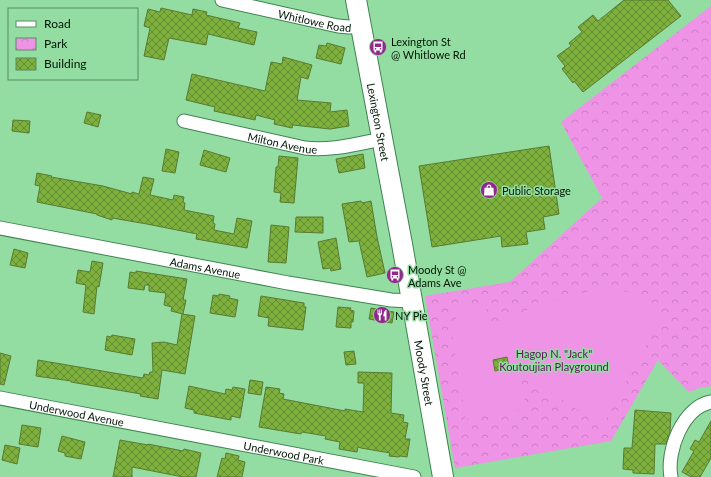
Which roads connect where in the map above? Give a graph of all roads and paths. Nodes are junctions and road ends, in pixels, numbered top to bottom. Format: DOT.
graph roads {
  1 [pos="222,0"];
  2 [pos="356,0"];
  3 [pos="361,26"];
  4 [pos="184,121"];
  5 [pos="382,139"];
  6 [pos="0,228"];
  7 [pos="402,244"];
  8 [pos="411,300"];
  9 [pos="0,398"];
  10 [pos="711,402"];
  11 [pos="153,427"];
  12 [pos="414,477"];
  13 [pos="442,477"];
  14 [pos="671,477"];
  1 -- 3 [label="street, Whitlowe Road"];
  2 -- 3 [label="main road, Lexington Street"];
  3 -- 5 [label="main road, Lexington Street"];
  4 -- 5 [label="street, Milton Avenue"];
  5 -- 7 [label="main road, Lexington Street"];
  6 -- 8 [label="street, Adams Avenue"];
  7 -- 8 [label="main road, Moody Street"];
  8 -- 13 [label="main road, Moody Street"];
  9 -- 11 [label="street, Underwood Avenue"];
  10 -- 14 [label="street"];
  11 -- 12 [label="street, Underwood Park"];
}
